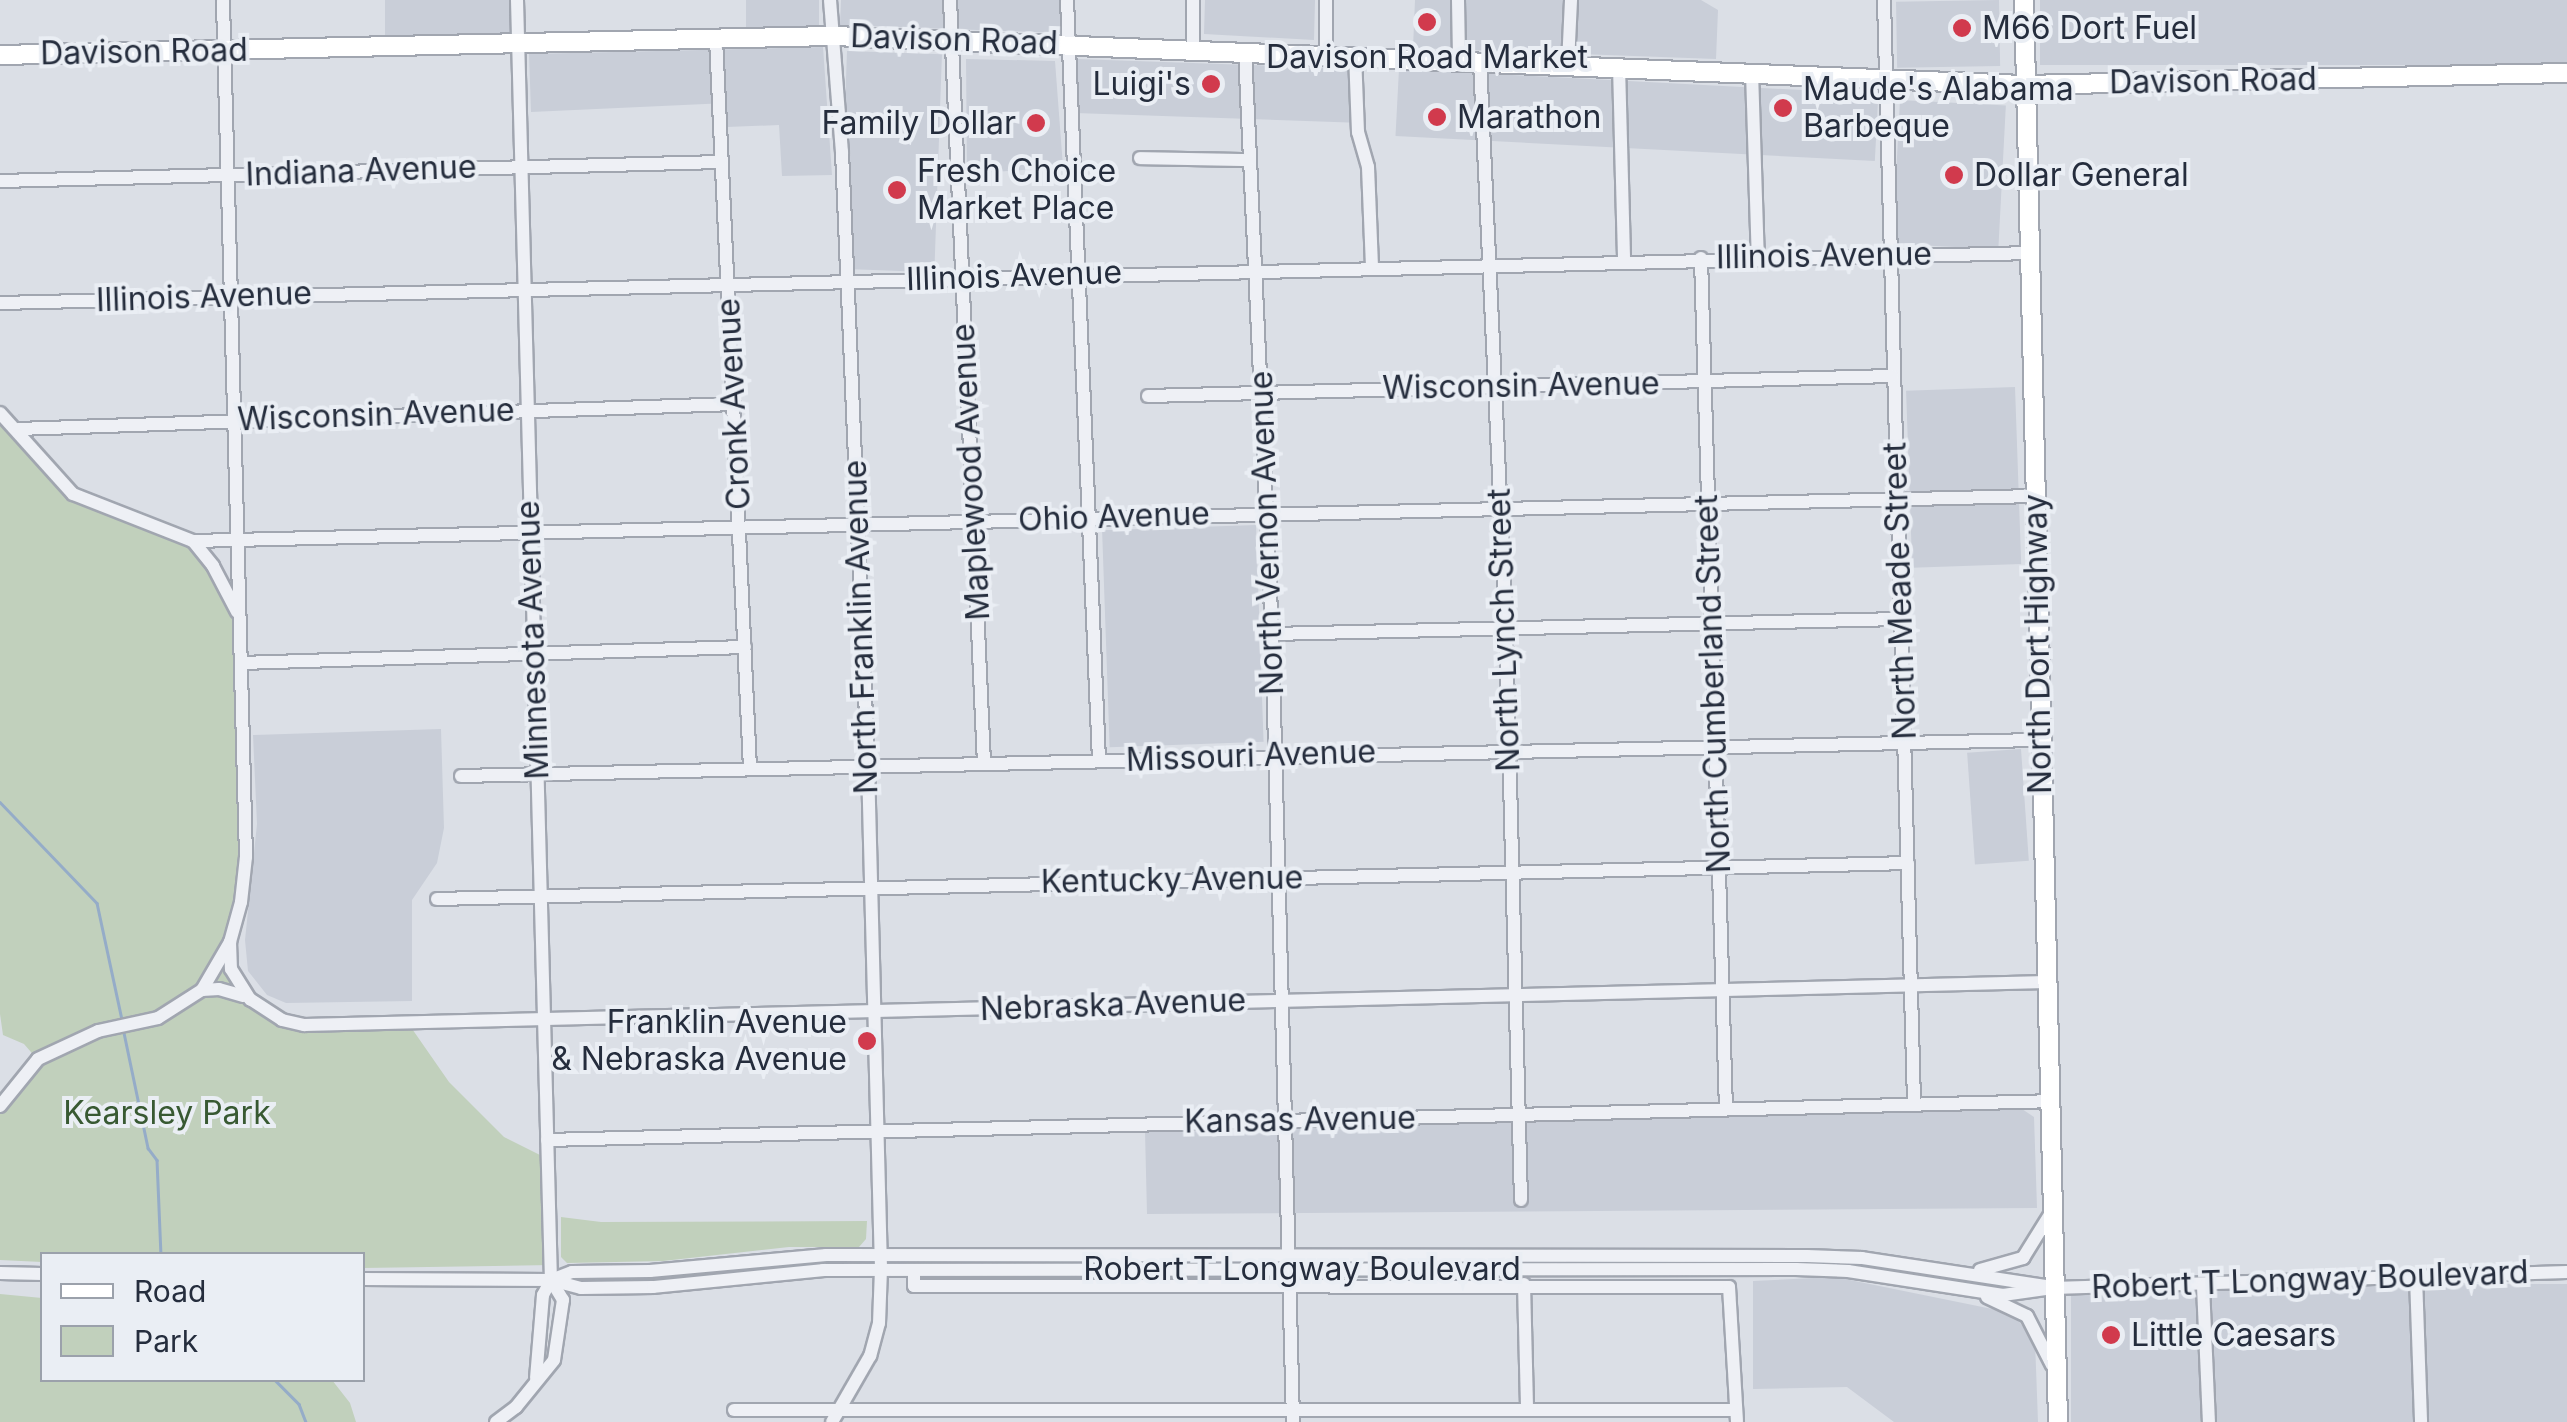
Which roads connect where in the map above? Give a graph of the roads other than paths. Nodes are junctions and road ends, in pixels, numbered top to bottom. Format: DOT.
graph roads {
  1 [pos="222,0"];
  2 [pos="517,0"];
  3 [pos="830,0"];
  4 [pos="950,0"];
  5 [pos="1068,0"];
  6 [pos="1193,0"];
  7 [pos="1326,0"];
  8 [pos="1458,0"];
  9 [pos="1571,0"];
  10 [pos="1884,0"];
  11 [pos="2024,0"];
  12 [pos="834,36"];
  13 [pos="716,39"];
  14 [pos="950,39"];
  15 [pos="1068,43"];
  16 [pos="518,44"];
  17 [pos="1193,48"];
  18 [pos="224,50"];
  19 [pos="1245,51"];
  20 [pos="1326,53"];
  21 [pos="1355,54"];
  22 [pos="0,55"];
  23 [pos="1459,59"];
  24 [pos="1480,61"];
  25 [pos="1568,64"];
  26 [pos="1620,66"];
  27 [pos="1752,72"];
  28 [pos="2567,73"];
  29 [pos="1886,78"];
  30 [pos="2024,85"];
  31 [pos="1140,158"];
  32 [pos="1250,160"];
  33 [pos="721,162"];
  34 [pos="520,166"];
  35 [pos="227,175"];
  36 [pos="0,181"];
  37 [pos="2028,254"];
  38 [pos="1889,255"];
  39 [pos="1701,258"];
  40 [pos="1758,258"];
  41 [pos="1624,261"];
  42 [pos="1489,264"];
  43 [pos="1372,268"];
  44 [pos="1254,270"];
  45 [pos="1078,274"];
  46 [pos="962,278"];
  47 [pos="846,280"];
  48 [pos="727,283"];
  49 [pos="524,288"];
  50 [pos="230,297"];
  51 [pos="0,302"];
  52 [pos="1893,376"];
  53 [pos="1704,381"];
  54 [pos="1494,386"];
  55 [pos="1262,392"];
  56 [pos="1148,396"];
  57 [pos="734,404"];
  58 [pos="526,411"];
  59 [pos="0,413"];
  60 [pos="235,420"];
  61 [pos="18,430"];
  62 [pos="2034,496"];
  63 [pos="1898,498"];
  64 [pos="1708,502"];
  65 [pos="1498,507"];
  66 [pos="1266,512"];
  67 [pos="1091,518"];
  68 [pos="974,521"];
  69 [pos="857,524"];
  70 [pos="740,526"];
  71 [pos="530,532"];
  72 [pos="238,540"];
  73 [pos="193,541"];
  74 [pos="240,618"];
  75 [pos="1901,619"];
  76 [pos="1710,624"];
  77 [pos="1506,628"];
  78 [pos="1272,634"];
  79 [pos="746,647"];
  80 [pos="534,653"];
  81 [pos="241,663"];
  82 [pos="1905,740"];
  83 [pos="2040,740"];
  84 [pos="1715,745"];
  85 [pos="1510,750"];
  86 [pos="1276,755"];
  87 [pos="1099,760"];
  88 [pos="984,764"];
  89 [pos="868,765"];
  90 [pos="750,768"];
  91 [pos="537,774"];
  92 [pos="461,776"];
  93 [pos="1908,862"];
  94 [pos="1718,867"];
  95 [pos="1513,871"];
  96 [pos="1280,878"];
  97 [pos="872,888"];
  98 [pos="540,896"];
  99 [pos="437,899"];
  100 [pos="230,942"];
  101 [pos="2046,982"];
  102 [pos="1910,984"];
  103 [pos="1722,989"];
  104 [pos="202,990"];
  105 [pos="1516,993"];
  106 [pos="250,1000"];
  107 [pos="1284,1000"];
  108 [pos="874,1012"];
  109 [pos="545,1019"];
  110 [pos="5,1090"];
  111 [pos="2052,1101"];
  112 [pos="1914,1104"];
  113 [pos="0,1106"];
  114 [pos="1726,1109"];
  115 [pos="1520,1115"];
  116 [pos="1287,1121"];
  117 [pos="877,1130"];
  118 [pos="548,1140"];
  119 [pos="1521,1200"];
  120 [pos="2052,1204"];
  121 [pos="1778,1256"];
  122 [pos="880,1262"];
  123 [pos="1290,1262"];
  124 [pos="1789,1269"];
  125 [pos="914,1270"];
  126 [pos="1942,1272"];
  127 [pos="2567,1272"];
  128 [pos="0,1273"];
  129 [pos="40,1274"];
  130 [pos="2416,1276"];
  131 [pos="365,1278"];
  132 [pos="551,1280"];
  133 [pos="1290,1284"];
  134 [pos="1524,1284"];
  135 [pos="2204,1286"];
  136 [pos="2053,1288"];
  137 [pos="1975,1292"];
  138 [pos="2056,1374"];
  139 [pos="734,1410"];
  140 [pos="1528,1410"];
  141 [pos="834,1415"];
  142 [pos="947,1416"];
  143 [pos="1173,1416"];
  144 [pos="1293,1416"];
  145 [pos="1412,1416"];
  146 [pos="1736,1416"];
  147 [pos="1645,1417"];
  148 [pos="496,1422"];
  149 [pos="2058,1422"];
  150 [pos="2209,1422"];
  151 [pos="2421,1422"];
  1 -- 18 [label="street"];
  2 -- 16 [label="street, Minnesota Avenue"];
  3 -- 12 [label="street, North Franklin Avenue"];
  4 -- 14 [label="street, Maplewood Avenue"];
  5 -- 15 [label="street"];
  6 -- 17 [label="street"];
  7 -- 20 [label="street"];
  8 -- 23 [label="street"];
  9 -- 25 [label="street"];
  10 -- 29 [label="street, North Meade Street"];
  11 -- 30 [label="main road, North Dort Highway"];
  12 -- 13 [label="main road, Davison Road"];
  12 -- 14 [label="main road, Davison Road"];
  12 -- 47 [label="street, North Franklin Avenue"];
  13 -- 16 [label="main road, Davison Road"];
  13 -- 33 [label="street, Cronk Avenue"];
  14 -- 15 [label="main road, Davison Road"];
  14 -- 46 [label="street, Maplewood Avenue"];
  15 -- 17 [label="main road, Davison Road"];
  15 -- 45 [label="street"];
  16 -- 18 [label="main road, Davison Road"];
  16 -- 34 [label="street, Minnesota Avenue"];
  17 -- 19 [label="main road, Davison Road"];
  18 -- 22 [label="main road, Davison Road"];
  18 -- 35 [label="street"];
  19 -- 20 [label="main road, Davison Road"];
  19 -- 32 [label="street, North Vernon Avenue"];
  20 -- 21 [label="main road, Davison Road"];
  21 -- 23 [label="main road, Davison Road"];
  21 -- 43 [label="street"];
  23 -- 24 [label="main road, Davison Road"];
  24 -- 25 [label="main road, Davison Road"];
  24 -- 42 [label="street, North Lynch Street"];
  25 -- 26 [label="main road, Davison Road"];
  26 -- 27 [label="main road, Davison Road"];
  26 -- 41 [label="street"];
  27 -- 29 [label="main road, Davison Road"];
  27 -- 40 [label="street"];
  28 -- 30 [label="main road, Davison Road"];
  29 -- 30 [label="main road, Davison Road"];
  29 -- 38 [label="street, North Meade Street"];
  30 -- 37 [label="main road, North Dort Highway"];
  31 -- 32 [label="street"];
  32 -- 44 [label="street, North Vernon Avenue"];
  33 -- 34 [label="street, Indiana Avenue"];
  33 -- 48 [label="street, Cronk Avenue"];
  34 -- 35 [label="street, Indiana Avenue"];
  34 -- 49 [label="street, Minnesota Avenue"];
  35 -- 36 [label="street, Indiana Avenue"];
  35 -- 50 [label="street"];
  37 -- 38 [label="street, Illinois Avenue"];
  37 -- 62 [label="main road, North Dort Highway"];
  38 -- 40 [label="street, Illinois Avenue"];
  38 -- 52 [label="street, North Meade Street"];
  39 -- 40 [label="street, Illinois Avenue"];
  39 -- 41 [label="street, Illinois Avenue"];
  39 -- 53 [label="street, North Cumberland Street"];
  41 -- 42 [label="street, Illinois Avenue"];
  42 -- 43 [label="street, Illinois Avenue"];
  42 -- 54 [label="street, North Lynch Street"];
  43 -- 44 [label="street, Illinois Avenue"];
  44 -- 45 [label="street, Illinois Avenue"];
  44 -- 55 [label="street, North Vernon Avenue"];
  45 -- 46 [label="street, Illinois Avenue"];
  45 -- 67 [label="street"];
  46 -- 47 [label="street, Illinois Avenue"];
  46 -- 68 [label="street, Maplewood Avenue"];
  47 -- 48 [label="street, Illinois Avenue"];
  47 -- 69 [label="street, North Franklin Avenue"];
  48 -- 49 [label="street, Illinois Avenue"];
  48 -- 57 [label="street, Cronk Avenue"];
  49 -- 50 [label="street, Illinois Avenue"];
  49 -- 58 [label="street, Minnesota Avenue"];
  50 -- 51 [label="street, Illinois Avenue"];
  50 -- 60 [label="street"];
  52 -- 53 [label="street, Wisconsin Avenue"];
  52 -- 63 [label="street, North Meade Street"];
  53 -- 54 [label="street, Wisconsin Avenue"];
  53 -- 64 [label="street, North Cumberland Street"];
  54 -- 55 [label="street, Wisconsin Avenue"];
  54 -- 65 [label="street, North Lynch Street"];
  55 -- 56 [label="street, Wisconsin Avenue"];
  55 -- 66 [label="street, North Vernon Avenue"];
  57 -- 58 [label="street, Wisconsin Avenue"];
  57 -- 70 [label="street, Cronk Avenue"];
  58 -- 60 [label="street, Wisconsin Avenue"];
  58 -- 71 [label="street, Minnesota Avenue"];
  59 -- 61 [label="street"];
  60 -- 61 [label="street, Wisconsin Avenue"];
  60 -- 72 [label="street"];
  61 -- 73 [label="street"];
  62 -- 63 [label="street, Ohio Avenue"];
  62 -- 83 [label="main road, North Dort Highway"];
  63 -- 64 [label="street, Ohio Avenue"];
  63 -- 75 [label="street, North Meade Street"];
  64 -- 65 [label="street, Ohio Avenue"];
  64 -- 76 [label="street, North Cumberland Street"];
  65 -- 66 [label="street, Ohio Avenue"];
  65 -- 77 [label="street, North Lynch Street"];
  66 -- 67 [label="street, Ohio Avenue"];
  66 -- 78 [label="street, North Vernon Avenue"];
  67 -- 68 [label="street, Ohio Avenue"];
  67 -- 87 [label="street"];
  68 -- 69 [label="street, Ohio Avenue"];
  68 -- 88 [label="street, Maplewood Avenue"];
  69 -- 70 [label="street, Ohio Avenue"];
  69 -- 89 [label="street, North Franklin Avenue"];
  70 -- 71 [label="street, Ohio Avenue"];
  70 -- 79 [label="street, Cronk Avenue"];
  71 -- 72 [label="street, Ohio Avenue"];
  71 -- 80 [label="street, Minnesota Avenue"];
  72 -- 73 [label="street, Ohio Avenue"];
  72 -- 74 [label="street"];
  73 -- 74 [label="street"];
  74 -- 81 [label="street"];
  75 -- 76 [label="street"];
  75 -- 82 [label="street, North Meade Street"];
  76 -- 77 [label="street"];
  76 -- 84 [label="street, North Cumberland Street"];
  77 -- 78 [label="street"];
  77 -- 85 [label="street, North Lynch Street"];
  78 -- 86 [label="street, North Vernon Avenue"];
  79 -- 80 [label="street"];
  79 -- 90 [label="street, Cronk Avenue"];
  80 -- 81 [label="street"];
  80 -- 91 [label="street, Minnesota Avenue"];
  81 -- 100 [label="street"];
  82 -- 83 [label="street, Missouri Avenue"];
  82 -- 84 [label="street, Missouri Avenue"];
  82 -- 93 [label="street, North Meade Street"];
  83 -- 101 [label="main road, North Dort Highway"];
  84 -- 85 [label="street, Missouri Avenue"];
  84 -- 94 [label="street, North Cumberland Street"];
  85 -- 86 [label="street, Missouri Avenue"];
  85 -- 95 [label="street, North Lynch Street"];
  86 -- 87 [label="street, Missouri Avenue"];
  86 -- 96 [label="street, North Vernon Avenue"];
  87 -- 88 [label="street, Missouri Avenue"];
  88 -- 89 [label="street, Missouri Avenue"];
  89 -- 90 [label="street, Missouri Avenue"];
  89 -- 97 [label="street, North Franklin Avenue"];
  90 -- 91 [label="street, Missouri Avenue"];
  91 -- 92 [label="street, Missouri Avenue"];
  91 -- 98 [label="street, Minnesota Avenue"];
  93 -- 94 [label="street, Kentucky Avenue"];
  93 -- 102 [label="street, North Meade Street"];
  94 -- 95 [label="street, Kentucky Avenue"];
  94 -- 103 [label="street, North Cumberland Street"];
  95 -- 96 [label="street, Kentucky Avenue"];
  95 -- 105 [label="street, North Lynch Street"];
  96 -- 97 [label="street, Kentucky Avenue"];
  96 -- 107 [label="street, North Vernon Avenue"];
  97 -- 98 [label="street, Kentucky Avenue"];
  97 -- 108 [label="street, North Franklin Avenue"];
  98 -- 99 [label="street, Kentucky Avenue"];
  98 -- 109 [label="street, Minnesota Avenue"];
  100 -- 104 [label="street"];
  100 -- 106 [label="street"];
  101 -- 102 [label="street, Nebraska Avenue"];
  101 -- 111 [label="main road, North Dort Highway"];
  102 -- 103 [label="street, Nebraska Avenue"];
  102 -- 112 [label="street, North Meade Street"];
  103 -- 105 [label="street, Nebraska Avenue"];
  103 -- 114 [label="street, North Cumberland Street"];
  104 -- 106 [label="street, Nebraska Avenue"];
  104 -- 110 [label="street"];
  105 -- 107 [label="street, Nebraska Avenue"];
  105 -- 115 [label="street, North Lynch Street"];
  106 -- 109 [label="street, Nebraska Avenue"];
  107 -- 108 [label="street, Nebraska Avenue"];
  107 -- 116 [label="street, North Vernon Avenue"];
  108 -- 109 [label="street, Nebraska Avenue"];
  108 -- 117 [label="street, North Franklin Avenue"];
  109 -- 118 [label="street, Minnesota Avenue"];
  110 -- 113 [label="street"];
  111 -- 112 [label="street, Kansas Avenue"];
  111 -- 120 [label="main road, North Dort Highway"];
  112 -- 114 [label="street, Kansas Avenue"];
  114 -- 115 [label="street, Kansas Avenue"];
  115 -- 116 [label="street, Kansas Avenue"];
  115 -- 119 [label="street, North Lynch Street"];
  116 -- 117 [label="street, Kansas Avenue"];
  116 -- 123 [label="street, North Vernon Avenue"];
  117 -- 118 [label="street, Kansas Avenue"];
  117 -- 122 [label="street, North Franklin Avenue"];
  118 -- 132 [label="street, Minnesota Avenue"];
  120 -- 126 [label="street"];
  120 -- 136 [label="main road, North Dort Highway"];
  121 -- 123 [label="street, Robert T Longway Boulevard"];
  121 -- 124 [label="street"];
  121 -- 126 [label="street, Robert T Longway Boulevard"];
  122 -- 123 [label="street, Robert T Longway Boulevard"];
  122 -- 125 [label="street, Robert T Longway Boulevard"];
  122 -- 132 [label="street, Robert T Longway Boulevard"];
  122 -- 141 [label="street, North Franklin Avenue"];
  123 -- 124 [label="street, Robert T Longway Boulevard"];
  123 -- 125 [label="street, Robert T Longway Boulevard"];
  123 -- 133 [label="street, North Vernon Avenue"];
  124 -- 137 [label="street, Robert T Longway Boulevard"];
  125 -- 133 [label="street"];
  126 -- 136 [label="street, Robert T Longway Boulevard"];
  127 -- 130 [label="street, Robert T Longway Boulevard"];
  128 -- 129 [label="street"];
  130 -- 135 [label="street, Robert T Longway Boulevard"];
  130 -- 151 [label="street"];
  131 -- 132 [label="street, Robert T Longway Boulevard"];
  132 -- 148 [label="street, Minnesota Avenue"];
  133 -- 134 [label="street"];
  133 -- 144 [label="street, North Vernon Avenue"];
  134 -- 140 [label="street"];
  134 -- 146 [label="street"];
  135 -- 136 [label="street, Robert T Longway Boulevard"];
  135 -- 150 [label="street"];
  136 -- 137 [label="street, Robert T Longway Boulevard"];
  136 -- 138 [label="main road, North Dort Highway"];
  137 -- 138 [label="street"];
  138 -- 149 [label="main road, North Dort Highway"];
  139 -- 141 [label="street"];
  140 -- 145 [label="street"];
  140 -- 147 [label="street"];
  141 -- 142 [label="street"];
  142 -- 143 [label="street"];
  143 -- 144 [label="street"];
  144 -- 145 [label="street"];
  146 -- 147 [label="street"];
}
